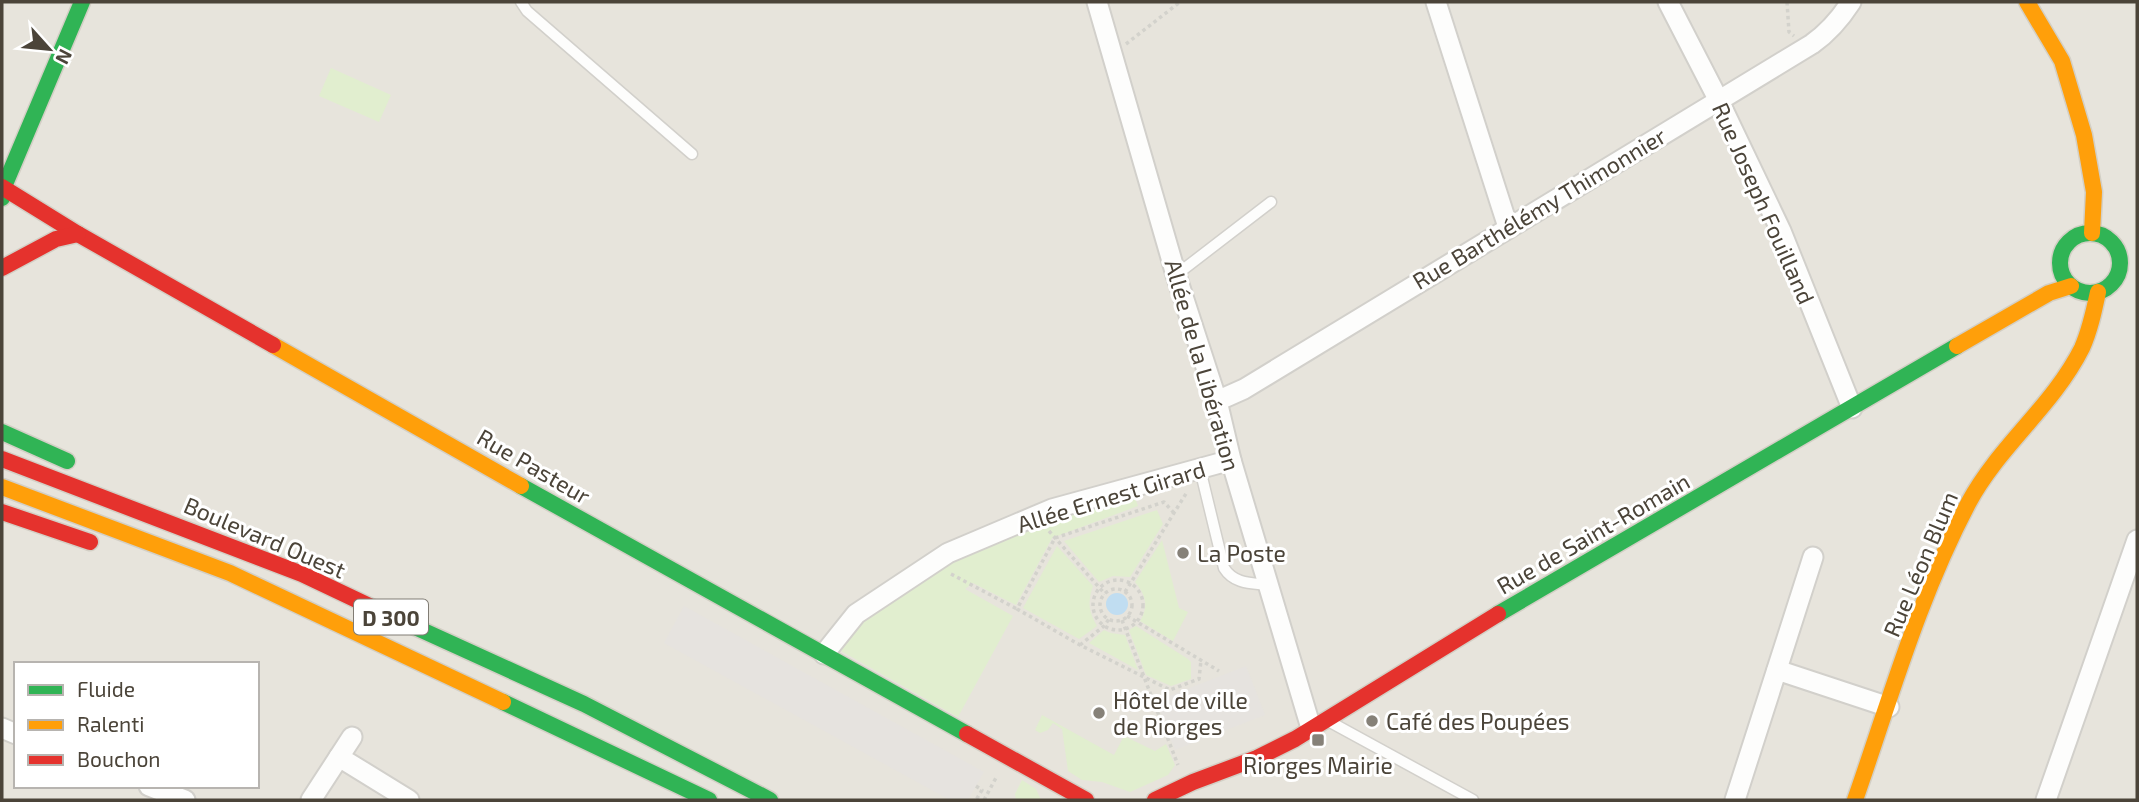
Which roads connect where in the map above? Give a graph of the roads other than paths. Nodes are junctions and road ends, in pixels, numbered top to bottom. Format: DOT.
graph roads {
  1 [pos="82,2"];
  2 [pos="521,2"];
  3 [pos="1097,2"];
  4 [pos="1436,2"];
  5 [pos="1668,2"];
  6 [pos="1851,2"];
  7 [pos="2027,2"];
  8 [pos="1718,99"];
  9 [pos="692,154"];
  10 [pos="2,191"];
  11 [pos="1271,202"];
  12 [pos="1508,227"];
  13 [pos="78,233"];
  14 [pos="2092,233"];
  15 [pos="2,268"];
  16 [pos="1176,275"];
  17 [pos="2067,280"];
  18 [pos="2098,292"];
  19 [pos="1217,401"];
  20 [pos="1852,408"];
  21 [pos="2,432"];
  22 [pos="2,458"];
  23 [pos="1231,460"];
  24 [pos="79,466"];
  25 [pos="1200,469"];
  26 [pos="2,486"];
  27 [pos="2,512"];
  28 [pos="2137,540"];
  29 [pos="103,546"];
  30 [pos="1813,557"];
  31 [pos="208,582"];
  32 [pos="1268,585"];
  33 [pos="407,606"];
  34 [pos="339,625"];
  35 [pos="824,654"];
  36 [pos="1777,670"];
  37 [pos="584,704"];
  38 [pos="1889,707"];
  39 [pos="1318,723"];
  40 [pos="352,737"];
  41 [pos="339,757"];
  42 [pos="1046,776"];
  43 [pos="154,788"];
  44 [pos="185,800"];
  45 [pos="311,800"];
  46 [pos="409,800"];
  47 [pos="709,800"];
  48 [pos="770,800"];
  49 [pos="1056,800"];
  50 [pos="1086,800"];
  51 [pos="1155,800"];
  52 [pos="1473,800"];
  53 [pos="1735,800"];
  54 [pos="1855,800"];
  55 [pos="2046,800"];
  1 -- 10 [label="street"];
  2 -- 9 [label="lane"];
  3 -- 16 [label="street, Allée de la Libération"];
  4 -- 12 [label="street"];
  5 -- 8 [label="street, Rue Joseph Fouilland"];
  6 -- 8 [label="street, Rue Barthélémy Thimonnier"];
  7 -- 14 [label="street"];
  8 -- 12 [label="street, Rue Barthélémy Thimonnier"];
  8 -- 20 [label="street, Rue Joseph Fouilland"];
  10 -- 13 [label="street, Rue Pasteur"];
  11 -- 16 [label="lane"];
  12 -- 19 [label="street, Rue Barthélémy Thimonnier"];
  13 -- 15 [label="street"];
  13 -- 35 [label="street, Rue Pasteur"];
  14 -- 17 [label="street"];
  14 -- 18 [label="street"];
  16 -- 19 [label="street, Allée de la Libération"];
  17 -- 18 [label="street"];
  17 -- 20 [label="street, Rue de Saint-Romain"];
  18 -- 38 [label="street, Rue Léon Blum"];
  19 -- 23 [label="street, Allée de la Libération"];
  20 -- 39 [label="street, Rue de Saint-Romain"];
  21 -- 24 [label="street"];
  22 -- 37 [label="street, Boulevard Ouest / D 300"];
  23 -- 25 [label="street, Allée Ernest Girard"];
  23 -- 32 [label="street, Allée de la Libération"];
  25 -- 32 [label="lane"];
  25 -- 35 [label="street, Allée Ernest Girard"];
  26 -- 34 [label="street, Boulevard Ouest / D 300"];
  27 -- 29 [label="street"];
  28 -- 55 [label="street"];
  30 -- 36 [label="street"];
  31 -- 34 [label="street"];
  32 -- 39 [label="street, Allée de la Libération"];
  33 -- 37 [label="street"];
  34 -- 47 [label="street, Boulevard Ouest / D 300"];
  35 -- 42 [label="street, Rue Pasteur"];
  36 -- 38 [label="street"];
  36 -- 53 [label="street"];
  37 -- 48 [label="street, Boulevard Ouest / D 300"];
  38 -- 54 [label="street, Rue Léon Blum"];
  39 -- 51 [label="street, Rue de Saint-Romain"];
  39 -- 52 [label="lane"];
  40 -- 41 [label="street"];
  41 -- 45 [label="street"];
  41 -- 46 [label="street"];
  42 -- 49 [label="street"];
  42 -- 50 [label="street, Rue Pasteur"];
  43 -- 44 [label="street"];
}
